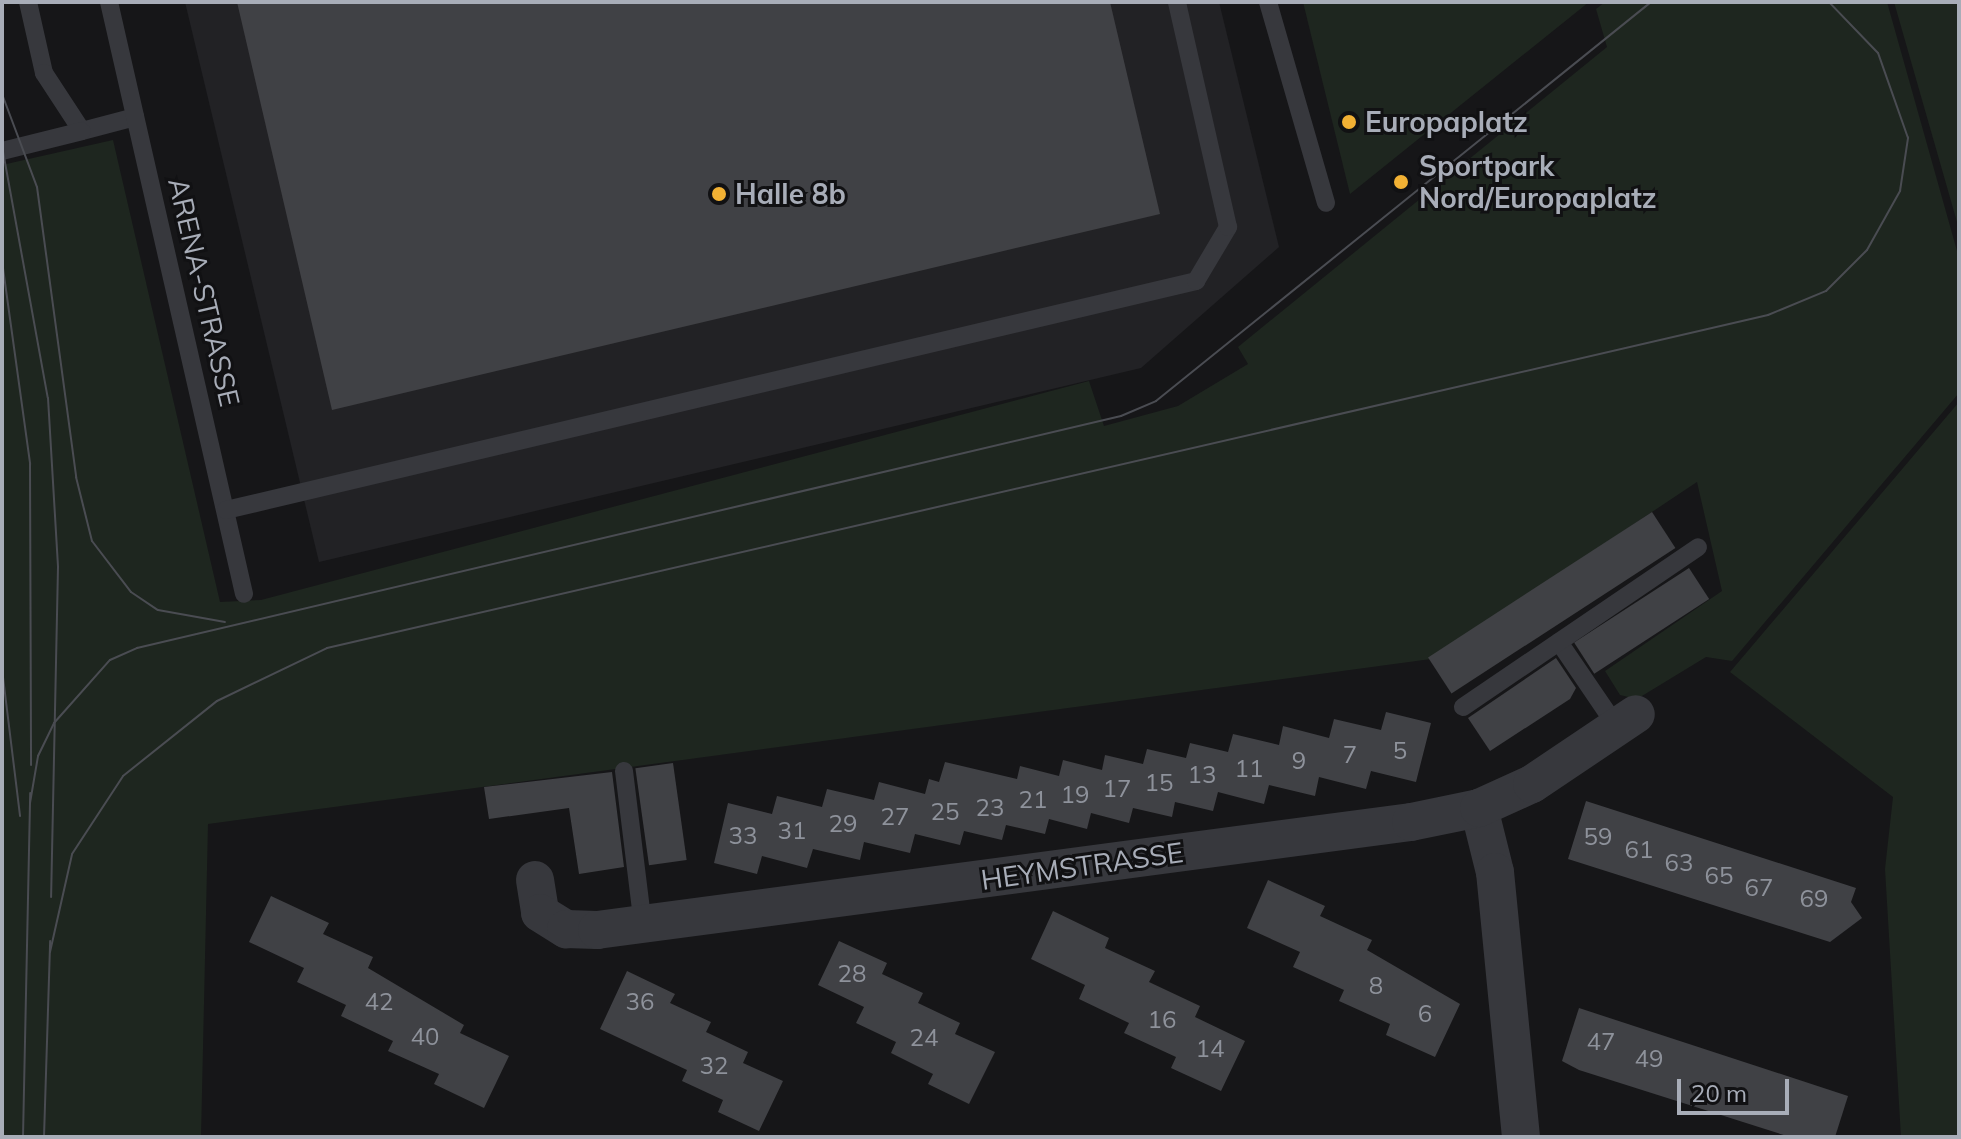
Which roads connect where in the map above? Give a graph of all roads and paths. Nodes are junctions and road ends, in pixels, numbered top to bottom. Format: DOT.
graph roads {
  1 [pos="28,2"];
  2 [pos="109,2"];
  3 [pos="1177,2"];
  4 [pos="1268,2"];
  5 [pos="135,117"];
  6 [pos="82,131"];
  7 [pos="2,151"];
  8 [pos="1326,203"];
  9 [pos="226,510"];
  10 [pos="1698,547"];
  11 [pos="244,594"];
  12 [pos="1559,642"];
  13 [pos="1463,707"];
  14 [pos="1627,720"];
  15 [pos="624,771"];
  16 [pos="1479,808"];
  17 [pos="535,880"];
  18 [pos="643,926"];
  19 [pos="1521,1137"];
  1 -- 6 [label="lane"];
  2 -- 5 [label="lane, ARENA-STRASSE"];
  3 -- 9 [label="lane"];
  4 -- 8 [label="lane"];
  5 -- 6 [label="lane"];
  5 -- 9 [label="lane, ARENA-STRASSE"];
  6 -- 7 [label="lane"];
  9 -- 11 [label="lane, ARENA-STRASSE"];
  10 -- 12 [label="lane"];
  12 -- 13 [label="lane"];
  12 -- 14 [label="lane"];
  14 -- 16 [label="street, HEYMSTRASSE"];
  15 -- 18 [label="lane"];
  16 -- 18 [label="street, HEYMSTRASSE"];
  16 -- 19 [label="street"];
  17 -- 18 [label="street, HEYMSTRASSE"];
}
